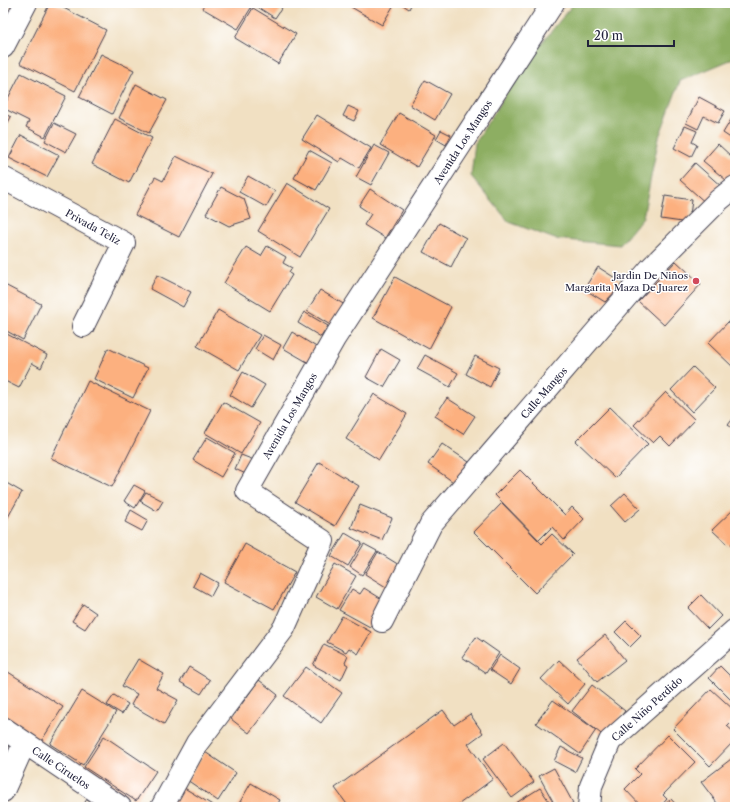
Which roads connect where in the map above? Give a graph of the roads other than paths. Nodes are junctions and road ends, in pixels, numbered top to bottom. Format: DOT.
graph roads {
  1 [pos="26,3"];
  2 [pos="553,3"];
  3 [pos="3,47"];
  4 [pos="3,178"];
  5 [pos="735,187"];
  6 [pos="83,326"];
  7 [pos="382,621"];
  8 [pos="735,630"];
  9 [pos="3,728"];
  10 [pos="24,744"];
  11 [pos="3,791"];
  12 [pos="120,807"];
  13 [pos="162,807"];
  14 [pos="589,807"];
  1 -- 3 [label="street"];
  2 -- 13 [label="street, Avenida Los Mangos"];
  4 -- 6 [label="street, Privada Teliz"];
  5 -- 7 [label="street, Calle Mangos"];
  8 -- 14 [label="street, Calle Niño Perdido"];
  9 -- 10 [label="street, Calle Ciruelos"];
  10 -- 11 [label="street"];
  10 -- 12 [label="street, Calle Ciruelos"];
}
